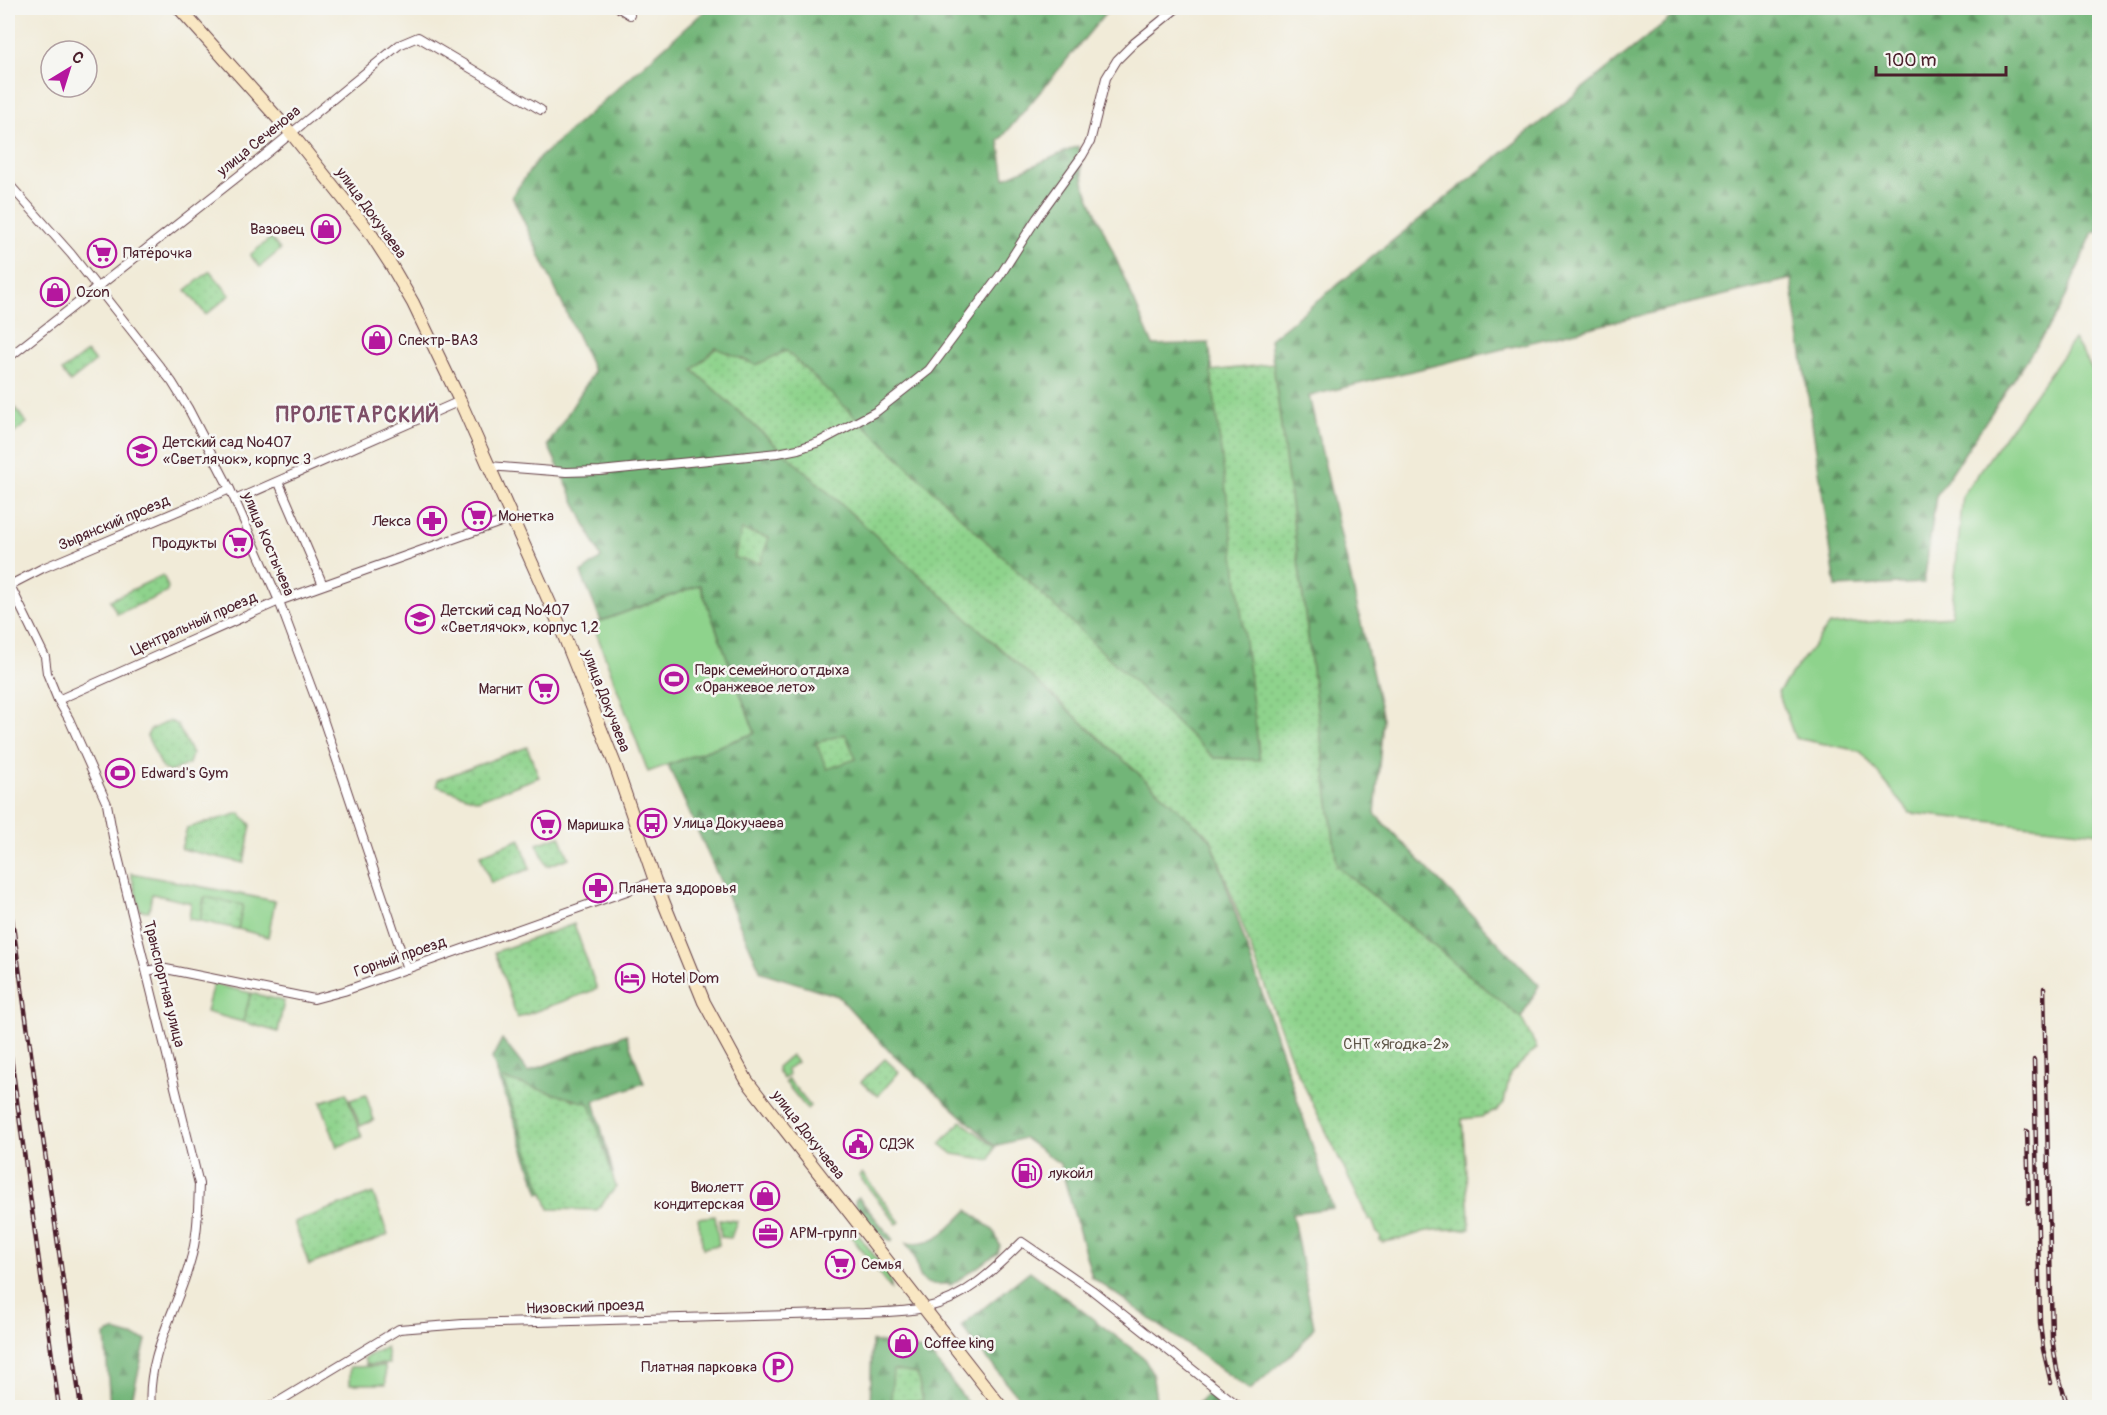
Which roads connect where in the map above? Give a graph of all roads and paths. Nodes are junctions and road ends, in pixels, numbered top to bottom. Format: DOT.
graph roads {
  1 [pos="179,8"];
  2 [pos="619,8"];
  3 [pos="1177,8"];
  4 [pos="630,15"];
  5 [pos="541,110"];
  6 [pos="291,133"];
  7 [pos="8,183"];
  8 [pos="98,286"];
  9 [pos="8,358"];
  10 [pos="460,401"];
  11 [pos="489,466"];
  12 [pos="279,483"];
  13 [pos="230,489"];
  14 [pos="235,500"];
  15 [pos="512,518"];
  16 [pos="9,583"];
  17 [pos="323,585"];
  18 [pos="279,601"];
  19 [pos="58,700"];
  20 [pos="655,881"];
  21 [pos="407,969"];
  22 [pos="147,971"];
  23 [pos="925,1308"];
  24 [pos="151,1407"];
  25 [pos="268,1407"];
  26 [pos="1002,1407"];
  27 [pos="1241,1407"];
  1 -- 6 [label="main road, улица Докучаева"];
  2 -- 4 [label="street"];
  3 -- 11 [label="street"];
  5 -- 6 [label="street, улица Сеченова"];
  6 -- 8 [label="street, улица Сеченова"];
  6 -- 10 [label="main road, улица Докучаева"];
  7 -- 8 [label="street, улица Костычева"];
  8 -- 9 [label="street, улица Сеченова"];
  8 -- 13 [label="street, улица Костычева"];
  10 -- 11 [label="main road, улица Докучаева"];
  10 -- 12 [label="street"];
  11 -- 15 [label="main road, улица Докучаева"];
  12 -- 14 [label="street"];
  12 -- 17 [label="street"];
  13 -- 14 [label="street, улица Костычева"];
  13 -- 16 [label="street, Зырянский проезд"];
  14 -- 18 [label="street, улица Костычева"];
  15 -- 17 [label="street, Центральный проезд"];
  15 -- 20 [label="main road, улица Докучаева"];
  16 -- 19 [label="street, Транспортная улица"];
  17 -- 18 [label="street, Центральный проезд"];
  18 -- 19 [label="street, Центральный проезд"];
  18 -- 21 [label="street, улица Костычева"];
  19 -- 22 [label="street, Транспортная улица"];
  20 -- 21 [label="street, Горный проезд"];
  20 -- 23 [label="main road, улица Докучаева"];
  21 -- 22 [label="street, Горный проезд"];
  22 -- 24 [label="street, Транспортная улица"];
  23 -- 25 [label="street, Низовский проезд"];
  23 -- 26 [label="main road, улица Докучаева"];
  23 -- 27 [label="street, Низовский проезд"];
}
